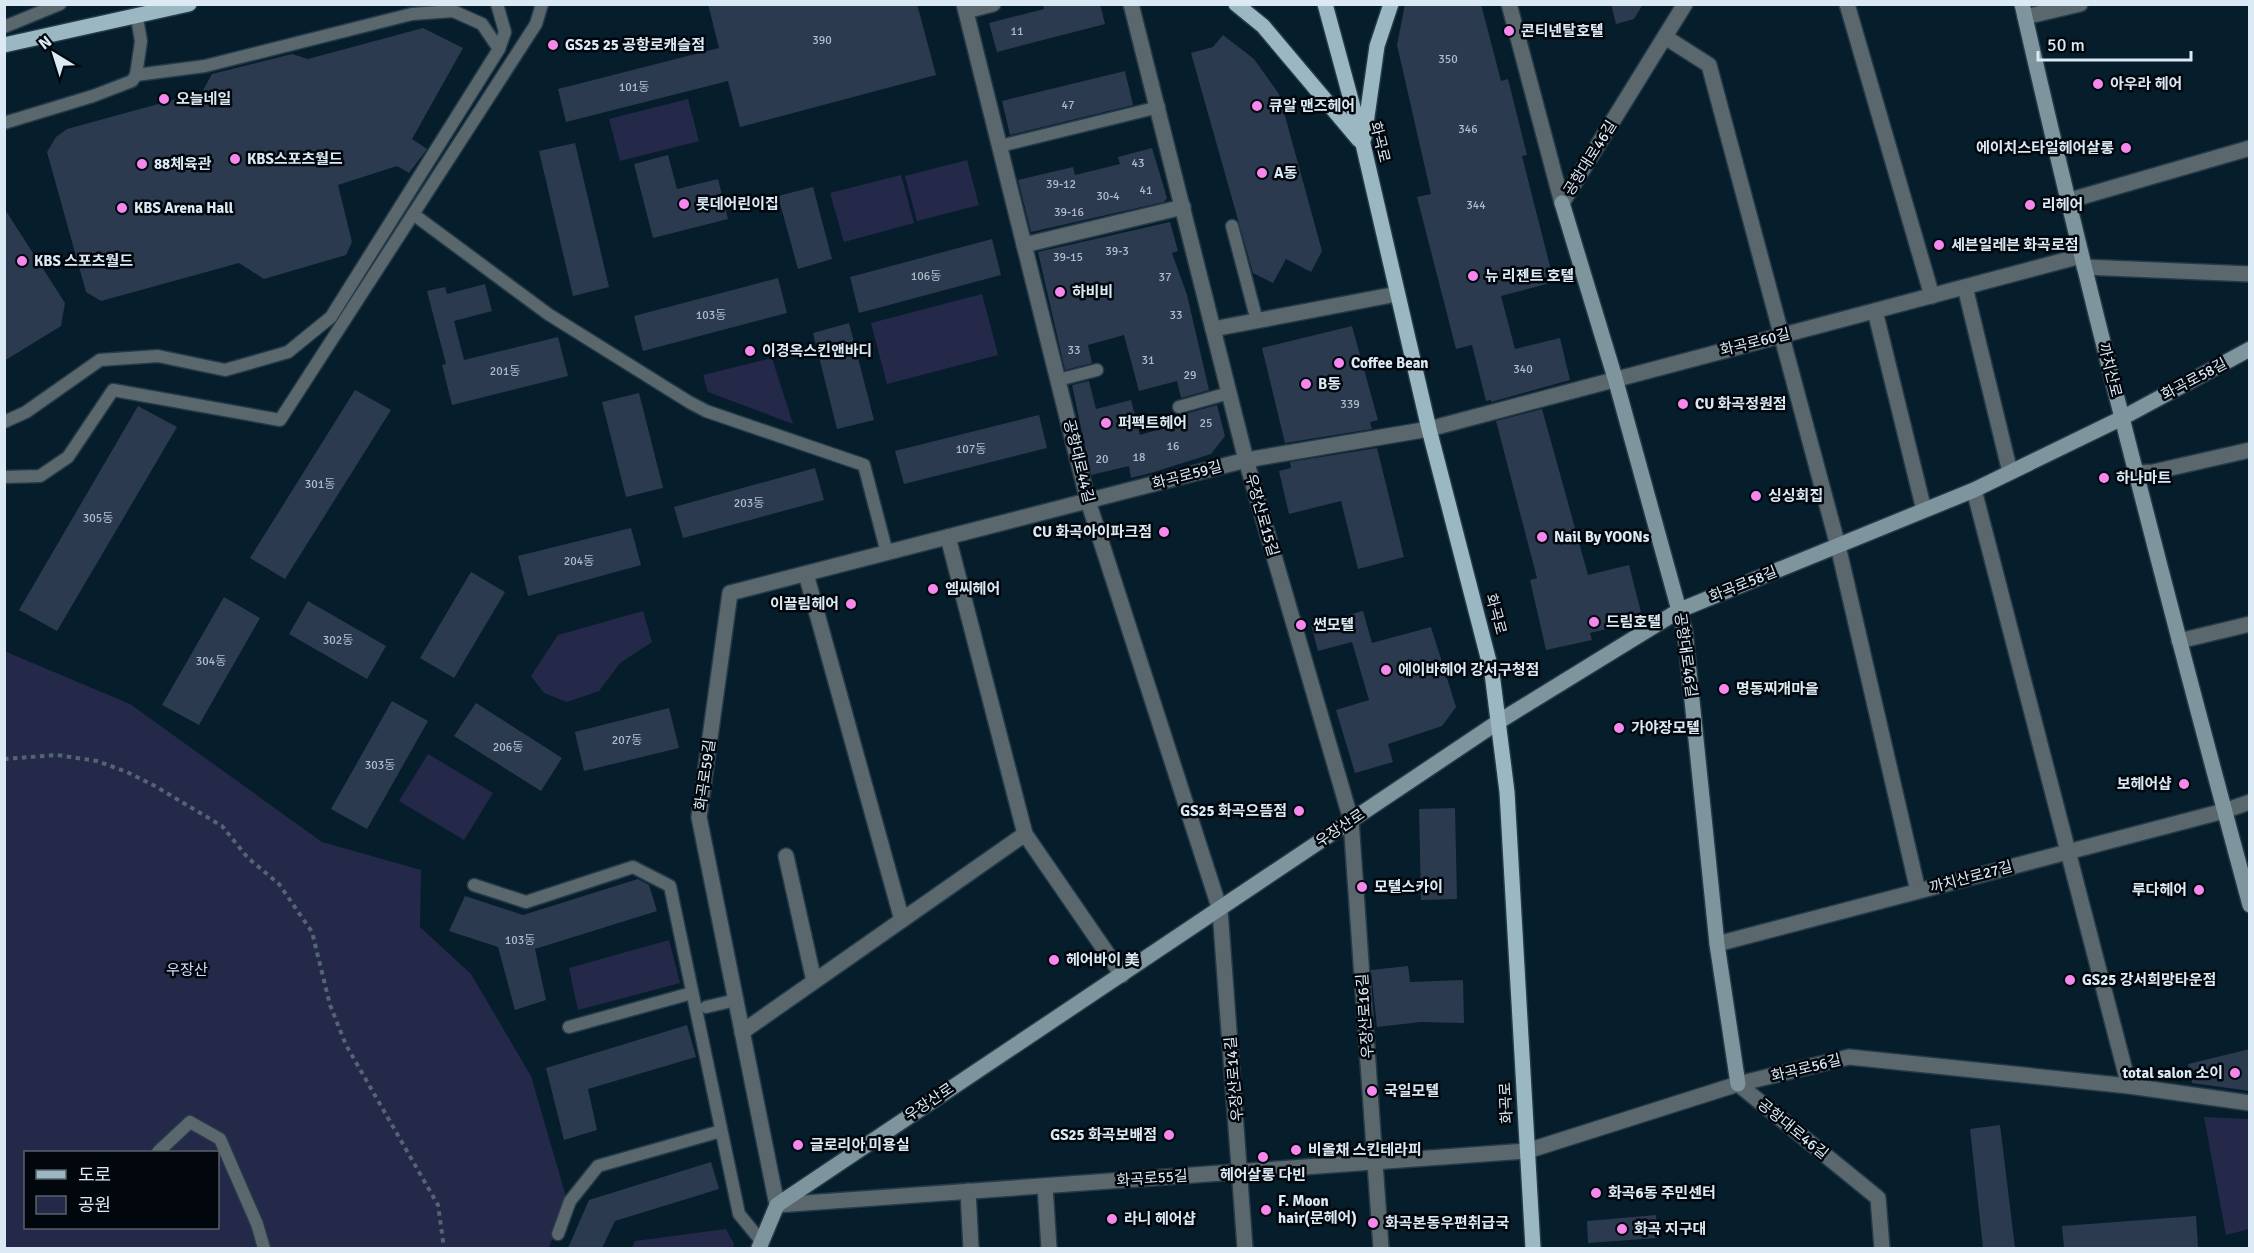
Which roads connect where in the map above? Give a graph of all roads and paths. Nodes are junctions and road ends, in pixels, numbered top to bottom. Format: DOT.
graph roads {
  1 [pos="60,4"];
  2 [pos="189,4"];
  3 [pos="497,4"];
  4 [pos="542,4"];
  5 [pos="993,4"];
  6 [pos="1131,4"];
  7 [pos="1236,4"];
  8 [pos="1325,4"];
  9 [pos="1391,4"];
  10 [pos="1509,4"];
  11 [pos="1684,4"];
  12 [pos="1847,4"];
  13 [pos="2080,4"];
  14 [pos="965,8"];
  15 [pos="2024,11"];
  16 [pos="137,18"];
  17 [pos="4,27"];
  18 [pos="1665,38"];
  19 [pos="4,45"];
  20 [pos="499,49"];
  21 [pos="136,75"];
  22 [pos="1159,107"];
  23 [pos="4,123"];
  24 [pos="1363,144"];
  25 [pos="1000,146"];
  26 [pos="2250,148"];
  27 [pos="2067,201"];
  28 [pos="1562,203"];
  29 [pos="1183,207"];
  30 [pos="413,214"];
  31 [pos="1232,226"];
  32 [pos="1024,245"];
  33 [pos="2082,262"];
  34 [pos="2250,274"];
  35 [pos="1965,287"];
  36 [pos="1397,294"];
  37 [pos="1932,296"];
  38 [pos="1875,311"];
  39 [pos="1257,321"];
  40 [pos="1213,329"];
  41 [pos="1779,336"];
  42 [pos="2250,349"];
  43 [pos="1097,370"];
  44 [pos="1615,378"];
  45 [pos="1058,380"];
  46 [pos="1229,393"];
  47 [pos="1179,407"];
  48 [pos="2122,418"];
  49 [pos="4,422"];
  50 [pos="1429,429"];
  51 [pos="2250,450"];
  52 [pos="1246,460"];
  53 [pos="2010,472"];
  54 [pos="2135,473"];
  55 [pos="4,477"];
  56 [pos="1974,489"];
  57 [pos="1088,501"];
  58 [pos="1924,510"];
  59 [pos="948,537"];
  60 [pos="1838,546"];
  61 [pos="887,553"];
  62 [pos="806,574"];
  63 [pos="1680,610"];
  64 [pos="2250,624"];
  65 [pos="2179,641"];
  66 [pos="1498,722"];
  67 [pos="4,759"];
  68 [pos="2250,802"];
  69 [pos="2224,811"];
  70 [pos="1351,820"];
  71 [pos="1025,834"];
  72 [pos="2068,851"];
  73 [pos="786,856"];
  74 [pos="474,885"];
  75 [pos="1918,891"];
  76 [pos="2250,905"];
  77 [pos="1220,910"];
  78 [pos="902,920"];
  79 [pos="1717,944"];
  80 [pos="1122,975"];
  81 [pos="814,981"];
  82 [pos="692,993"];
  83 [pos="736,1000"];
  84 [pos="706,1007"];
  85 [pos="568,1027"];
  86 [pos="742,1032"];
  87 [pos="1738,1084"];
  88 [pos="2129,1086"];
  89 [pos="2250,1102"];
  90 [pos="721,1131"];
  91 [pos="159,1151"];
  92 [pos="1527,1151"];
  93 [pos="1376,1162"];
  94 [pos="1241,1171"];
  95 [pos="1045,1186"];
  96 [pos="968,1191"];
  97 [pos="777,1205"];
  98 [pos="558,1234"];
  99 [pos="760,1245"];
  100 [pos="264,1248"];
  101 [pos="444,1248"];
  102 [pos="972,1248"];
  103 [pos="1049,1248"];
  104 [pos="1245,1248"];
  105 [pos="1381,1248"];
  106 [pos="1533,1248"];
  107 [pos="1882,1248"];
  1 -- 17 [label="lane"];
  2 -- 16 [label="main road"];
  3 -- 20 [label="lane"];
  4 -- 30 [label="lane"];
  5 -- 14 [label="street"];
  6 -- 22 [label="street, 우장산로15길"];
  7 -- 24 [label="main road"];
  8 -- 24 [label="main road, 화곡로"];
  9 -- 24 [label="main road"];
  10 -- 28 [label="street"];
  11 -- 18 [label="street, 공항대로46길"];
  12 -- 37 [label="street"];
  13 -- 15 [label="street"];
  14 -- 25 [label="street, 공항대로44길"];
  15 -- 27 [label="street, 까치산로"];
  16 -- 19 [label="main road"];
  16 -- 21 [label="lane"];
  18 -- 28 [label="street, 공항대로46길"];
  18 -- 41 [label="street"];
  20 -- 21 [label="lane"];
  20 -- 49 [label="lane"];
  21 -- 23 [label="lane"];
  22 -- 25 [label="lane"];
  22 -- 29 [label="street, 우장산로15길"];
  24 -- 36 [label="main road, 화곡로"];
  25 -- 32 [label="street, 공항대로44길"];
  26 -- 27 [label="street"];
  27 -- 33 [label="street, 까치산로"];
  28 -- 44 [label="street, 공항대로46길"];
  29 -- 32 [label="street"];
  29 -- 40 [label="street, 우장산로15길"];
  30 -- 55 [label="lane"];
  30 -- 61 [label="lane"];
  31 -- 39 [label="lane"];
  32 -- 45 [label="street, 공항대로44길"];
  33 -- 34 [label="street"];
  33 -- 35 [label="street, 화곡로60길"];
  33 -- 48 [label="street, 까치산로"];
  35 -- 37 [label="street, 화곡로60길"];
  35 -- 53 [label="street"];
  36 -- 39 [label="street"];
  36 -- 50 [label="main road, 화곡로"];
  37 -- 38 [label="street, 화곡로60길"];
  38 -- 41 [label="street, 화곡로60길"];
  38 -- 58 [label="street"];
  39 -- 40 [label="street"];
  40 -- 46 [label="street, 우장산로15길"];
  41 -- 44 [label="street, 화곡로60길"];
  41 -- 60 [label="street"];
  42 -- 48 [label="street, 화곡로58길"];
  43 -- 45 [label="lane"];
  44 -- 50 [label="street, 화곡로60길"];
  44 -- 63 [label="street, 공항대로46길"];
  45 -- 57 [label="street, 공항대로44길"];
  46 -- 47 [label="lane"];
  46 -- 52 [label="street, 우장산로15길"];
  48 -- 53 [label="street, 화곡로58길"];
  48 -- 54 [label="street, 까치산로"];
  50 -- 52 [label="street, 화곡로59길"];
  50 -- 66 [label="main road, 화곡로"];
  51 -- 54 [label="street"];
  52 -- 57 [label="street, 화곡로59길"];
  52 -- 70 [label="street, 우장산로15길"];
  53 -- 56 [label="street, 화곡로58길"];
  54 -- 65 [label="street, 까치산로"];
  56 -- 58 [label="street, 화곡로58길"];
  56 -- 72 [label="street"];
  57 -- 59 [label="street, 화곡로59길"];
  57 -- 77 [label="street, 공항대로44길"];
  58 -- 60 [label="street, 화곡로58길"];
  59 -- 61 [label="street, 화곡로59길"];
  59 -- 71 [label="street"];
  60 -- 63 [label="street, 화곡로58길"];
  60 -- 75 [label="street"];
  61 -- 62 [label="street, 화곡로59길"];
  62 -- 78 [label="street"];
  62 -- 83 [label="street, 화곡로59길"];
  63 -- 66 [label="street, 화곡로58길"];
  63 -- 79 [label="street, 공항대로46길"];
  64 -- 65 [label="street"];
  65 -- 69 [label="street, 까치산로"];
  66 -- 70 [label="street, 우장산로"];
  66 -- 92 [label="main road, 화곡로"];
  67 -- 101 [label="path"];
  68 -- 69 [label="street"];
  69 -- 72 [label="street, 까치산로27길"];
  69 -- 76 [label="street, 까치산로"];
  70 -- 77 [label="street, 우장산로"];
  70 -- 93 [label="street, 우장산로16길"];
  71 -- 78 [label="street"];
  71 -- 80 [label="street"];
  72 -- 75 [label="street, 까치산로27길"];
  72 -- 88 [label="street"];
  73 -- 81 [label="street"];
  74 -- 82 [label="lane"];
  75 -- 79 [label="street, 까치산로27길"];
  77 -- 80 [label="street, 우장산로"];
  77 -- 94 [label="street, 우장산로14길"];
  78 -- 81 [label="street"];
  79 -- 87 [label="street, 공항대로46길"];
  80 -- 97 [label="street, 우장산로"];
  81 -- 86 [label="street"];
  82 -- 85 [label="lane"];
  82 -- 90 [label="lane"];
  83 -- 84 [label="lane"];
  83 -- 86 [label="street, 화곡로59길"];
  86 -- 97 [label="street, 화곡로59길"];
  87 -- 88 [label="street, 화곡로56길"];
  87 -- 92 [label="street, 화곡로56길"];
  87 -- 107 [label="street, 공항대로46길"];
  88 -- 89 [label="street, 화곡로56길"];
  90 -- 98 [label="lane"];
  90 -- 99 [label="lane"];
  91 -- 100 [label="lane"];
  92 -- 93 [label="street, 화곡로55길"];
  92 -- 106 [label="main road, 화곡로"];
  93 -- 94 [label="street, 화곡로55길"];
  93 -- 105 [label="street, 우장산로16길"];
  94 -- 95 [label="street, 화곡로55길"];
  94 -- 104 [label="street, 우장산로14길"];
  95 -- 96 [label="street, 화곡로55길"];
  95 -- 103 [label="street"];
  96 -- 97 [label="street, 화곡로55길"];
  96 -- 102 [label="street"];
  97 -- 99 [label="street"];
}
